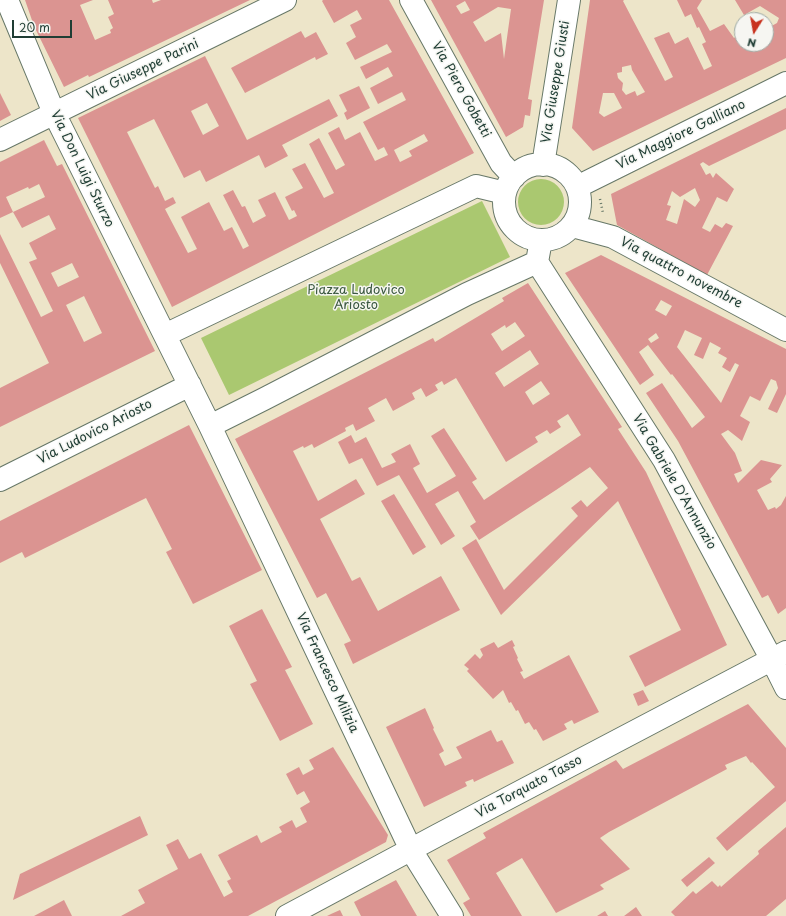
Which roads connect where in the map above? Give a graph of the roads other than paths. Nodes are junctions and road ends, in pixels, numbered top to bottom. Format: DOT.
graph roads {
  1 [pos="6,0"];
  2 [pos="285,0"];
  3 [pos="411,0"];
  4 [pos="569,0"];
  5 [pos="786,83"];
  6 [pos="54,113"];
  7 [pos="0,140"];
  8 [pos="543,165"];
  9 [pos="510,185"];
  10 [pos="577,187"];
  11 [pos="572,226"];
  12 [pos="541,240"];
  13 [pos="537,262"];
  14 [pos="786,330"];
  15 [pos="165,335"];
  16 [pos="190,385"];
  17 [pos="210,426"];
  18 [pos="0,480"];
  19 [pos="779,656"];
  20 [pos="786,688"];
  21 [pos="411,850"];
  22 [pos="287,916"];
  23 [pos="452,916"];
  1 -- 6 [label="street, Via Don Luigi Sturzo"];
  2 -- 6 [label="street, Via Giuseppe Parini"];
  3 -- 9 [label="street, Via Piero Gobetti"];
  4 -- 8 [label="street, Via Giuseppe Giusti"];
  5 -- 10 [label="street, Via Maggiore Galliano"];
  6 -- 7 [label="street, Via Giuseppe Parini"];
  6 -- 15 [label="street, Via Don Luigi Sturzo"];
  8 -- 9 [label="street"];
  8 -- 10 [label="street"];
  9 -- 12 [label="street"];
  9 -- 15 [label="street"];
  10 -- 11 [label="street"];
  11 -- 12 [label="street"];
  11 -- 14 [label="street, Via quattro novembre"];
  12 -- 13 [label="street"];
  13 -- 17 [label="street"];
  13 -- 19 [label="street, Via Gabriele D'Annunzio"];
  15 -- 16 [label="street"];
  16 -- 17 [label="street"];
  16 -- 18 [label="street, Via Ludovico Ariosto"];
  17 -- 21 [label="street, Via Francesco Milizia"];
  19 -- 20 [label="street, Via Gabriele D'Annunzio"];
  19 -- 21 [label="street, Via Torquato Tasso"];
  21 -- 22 [label="street, Via Torquato Tasso"];
  21 -- 23 [label="street, Via Francesco Milizia"];
}
